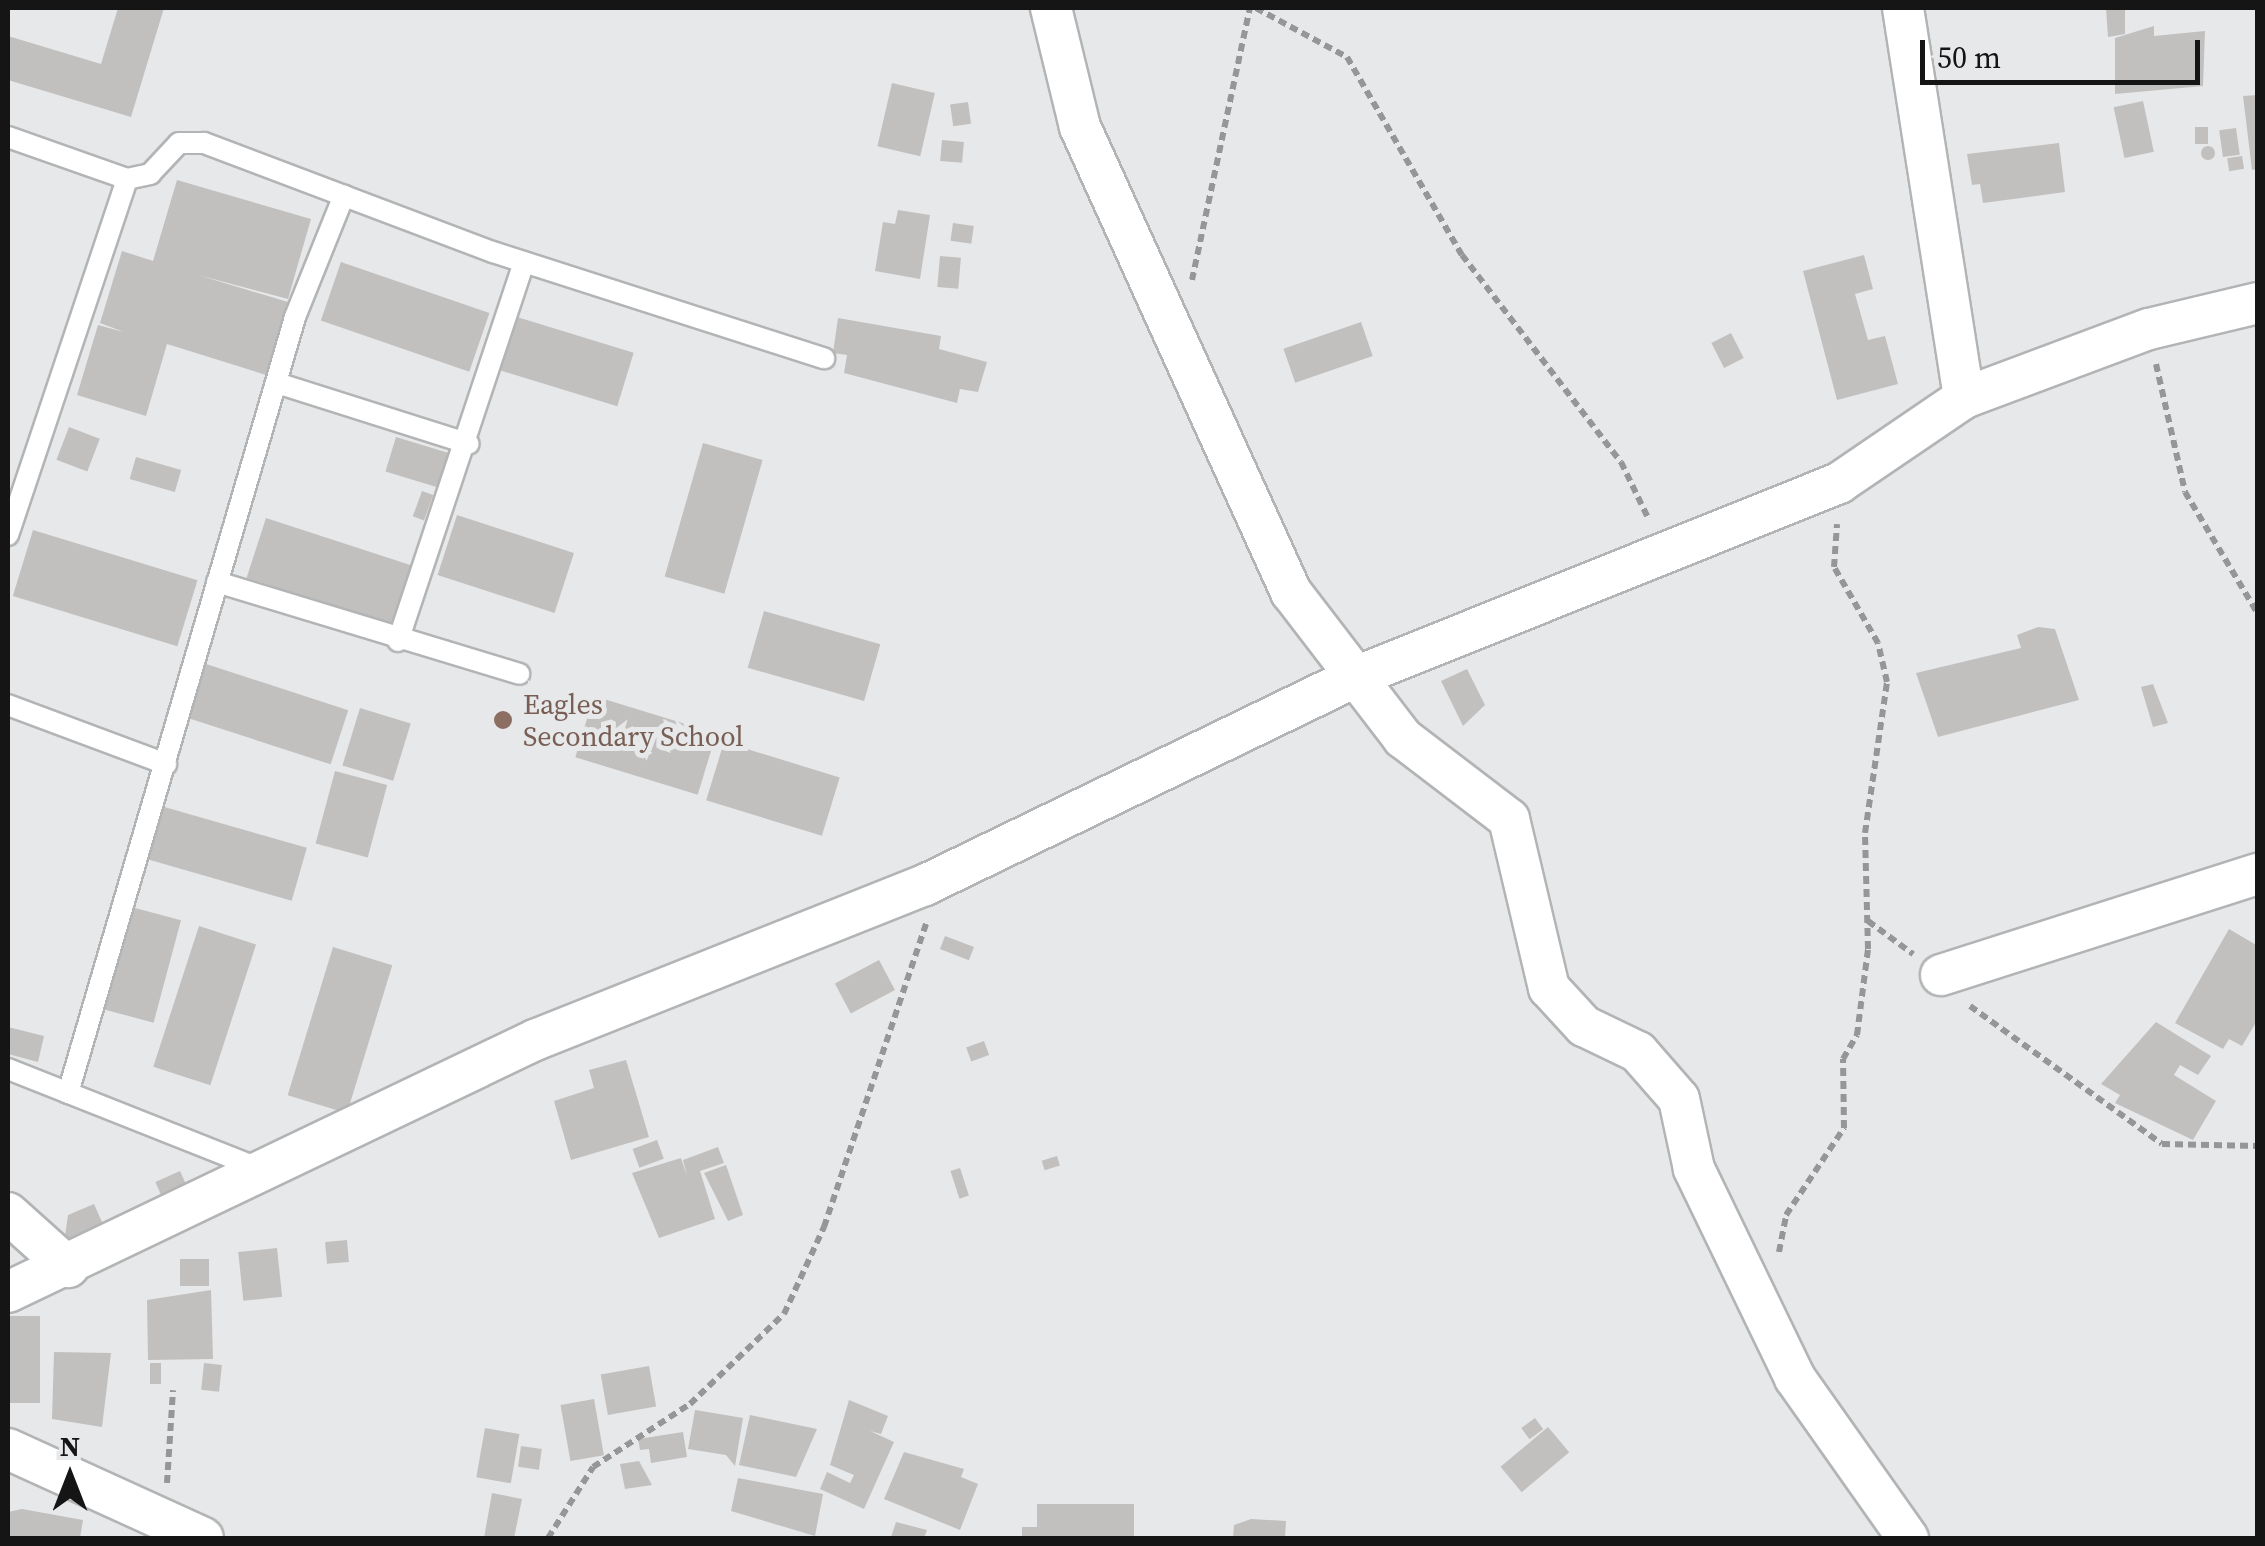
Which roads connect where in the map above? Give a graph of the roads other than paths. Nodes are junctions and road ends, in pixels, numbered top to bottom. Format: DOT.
graph roads {
  1 [pos="1051,8"];
  2 [pos="1904,8"];
  3 [pos="8,136"];
  4 [pos="128,179"];
  5 [pos="344,195"];
  6 [pos="524,262"];
  7 [pos="2258,302"];
  8 [pos="824,358"];
  9 [pos="277,383"];
  10 [pos="1964,398"];
  11 [pos="469,444"];
  12 [pos="8,535"];
  13 [pos="216,582"];
  14 [pos="398,641"];
  15 [pos="519,674"];
  16 [pos="1353,678"];
  17 [pos="8,705"];
  18 [pos="166,764"];
  19 [pos="2258,874"];
  20 [pos="1942,975"];
  21 [pos="8,1069"];
  22 [pos="68,1093"];
  23 [pos="260,1169"];
  24 [pos="8,1214"];
  25 [pos="68,1267"];
  26 [pos="8,1292"];
  27 [pos="8,1449"];
  28 [pos="203,1538"];
  29 [pos="1908,1538"];
  1 -- 16 [label="street"];
  2 -- 10 [label="street"];
  3 -- 4 [label="lane"];
  4 -- 5 [label="lane"];
  4 -- 12 [label="lane"];
  5 -- 6 [label="lane"];
  5 -- 9 [label="lane"];
  6 -- 8 [label="lane"];
  6 -- 11 [label="lane"];
  7 -- 10 [label="street"];
  9 -- 11 [label="lane"];
  9 -- 13 [label="lane"];
  10 -- 16 [label="street"];
  11 -- 14 [label="lane"];
  13 -- 14 [label="lane"];
  13 -- 18 [label="lane"];
  14 -- 15 [label="lane"];
  16 -- 23 [label="street"];
  16 -- 29 [label="street"];
  17 -- 18 [label="lane"];
  18 -- 22 [label="lane"];
  19 -- 20 [label="street"];
  21 -- 22 [label="lane"];
  22 -- 23 [label="lane"];
  23 -- 25 [label="street"];
  24 -- 25 [label="street"];
  25 -- 26 [label="street"];
  27 -- 28 [label="street"];
}
